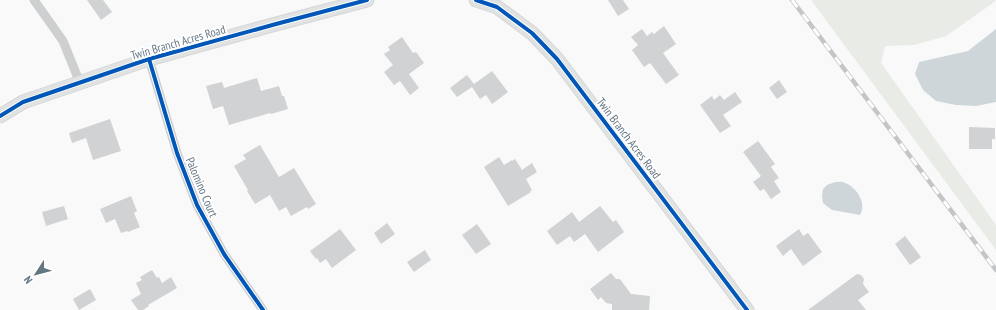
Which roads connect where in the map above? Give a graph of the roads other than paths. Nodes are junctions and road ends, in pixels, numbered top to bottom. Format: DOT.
graph roads {
  1 [pos="34,0"];
  2 [pos="367,0"];
  3 [pos="476,0"];
  4 [pos="149,60"];
  5 [pos="80,83"];
  6 [pos="0,116"];
  7 [pos="263,310"];
  8 [pos="747,310"];
  1 -- 5 [label="street"];
  2 -- 4 [label="street, Twin Branch Acres Road"];
  3 -- 8 [label="street, Twin Branch Acres Road"];
  4 -- 5 [label="street, Twin Branch Acres Road"];
  4 -- 7 [label="street, Palomino Court"];
  5 -- 6 [label="street, Twin Branch Acres Road"];
}
